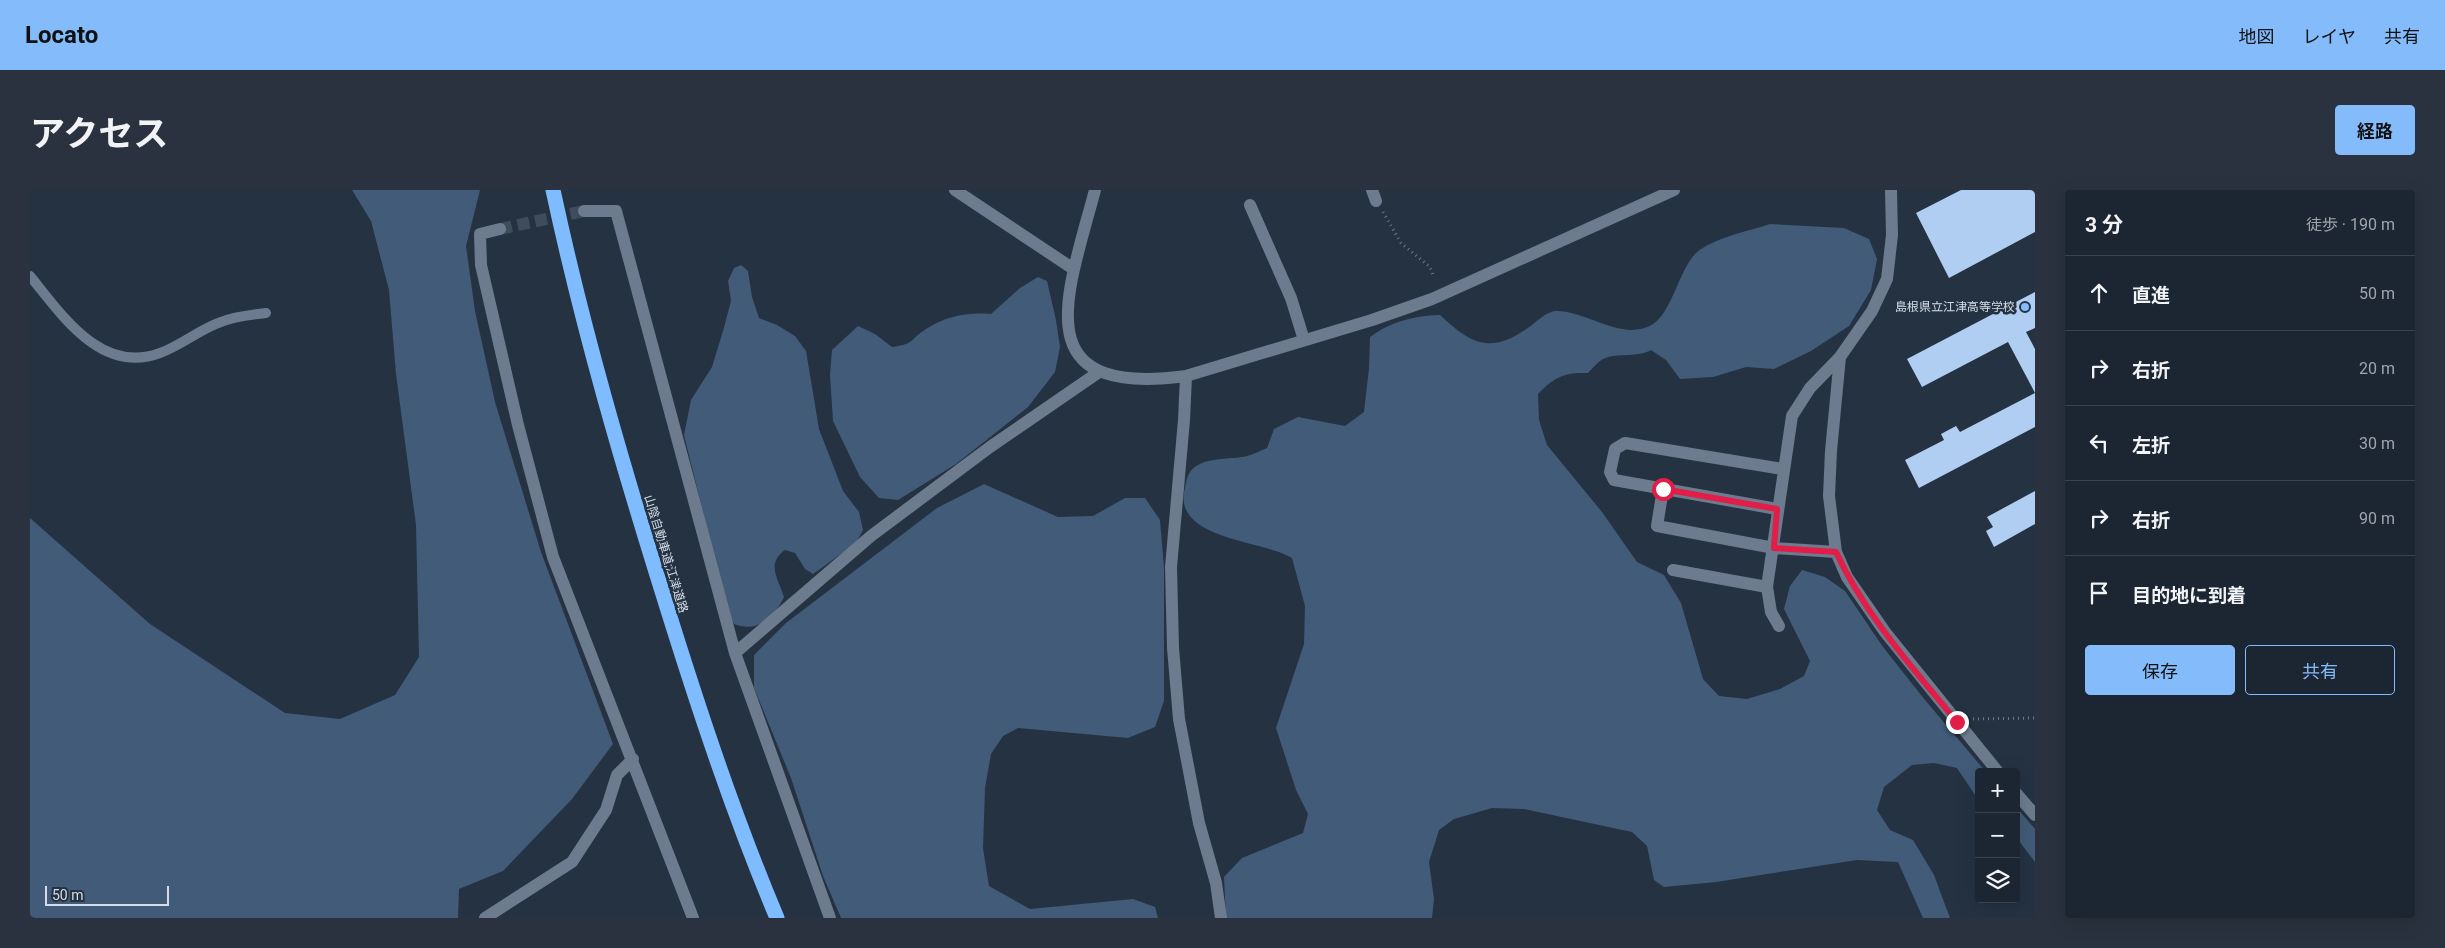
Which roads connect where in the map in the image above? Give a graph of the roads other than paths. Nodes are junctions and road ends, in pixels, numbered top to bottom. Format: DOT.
graph roads {
  1 [pos="553,190"];
  2 [pos="954,190"];
  3 [pos="1095,190"];
  4 [pos="1674,190"];
  5 [pos="1891,190"];
  6 [pos="1250,205"];
  7 [pos="584,211"];
  8 [pos="500,229"];
  9 [pos="1072,268"];
  10 [pos="30,276"];
  11 [pos="266,313"];
  12 [pos="1304,340"];
  13 [pos="1840,357"];
  14 [pos="1099,372"];
  15 [pos="1186,376"];
  16 [pos="1782,470"];
  17 [pos="1663,489"];
  18 [pos="1777,509"];
  19 [pos="1774,548"];
  20 [pos="1836,552"];
  21 [pos="1673,570"];
  22 [pos="1767,587"];
  23 [pos="1779,626"];
  24 [pos="735,654"];
  25 [pos="633,759"];
  26 [pos="1995,768"];
  27 [pos="2020,798"];
  28 [pos="2035,816"];
  29 [pos="485,918"];
  30 [pos="693,918"];
  31 [pos="777,918"];
  32 [pos="830,918"];
  33 [pos="1221,918"];
  1 -- 31 [label="highway, 山陰自動車道;江津道路"];
  2 -- 9 [label="street"];
  3 -- 9 [label="street"];
  4 -- 12 [label="street"];
  5 -- 13 [label="street"];
  6 -- 12 [label="street"];
  7 -- 24 [label="street"];
  8 -- 25 [label="street"];
  9 -- 14 [label="street"];
  10 -- 11 [label="lane"];
  12 -- 15 [label="street"];
  13 -- 16 [label="street"];
  13 -- 20 [label="street"];
  14 -- 15 [label="street"];
  14 -- 24 [label="street"];
  15 -- 33 [label="street"];
  16 -- 17 [label="street"];
  16 -- 18 [label="street"];
  17 -- 18 [label="street"];
  17 -- 19 [label="street"];
  18 -- 19 [label="street"];
  19 -- 20 [label="street"];
  19 -- 22 [label="street"];
  20 -- 26 [label="street"];
  21 -- 22 [label="street"];
  22 -- 23 [label="street"];
  24 -- 32 [label="street"];
  25 -- 29 [label="street"];
  25 -- 30 [label="street"];
  27 -- 28 [label="street"];
}
